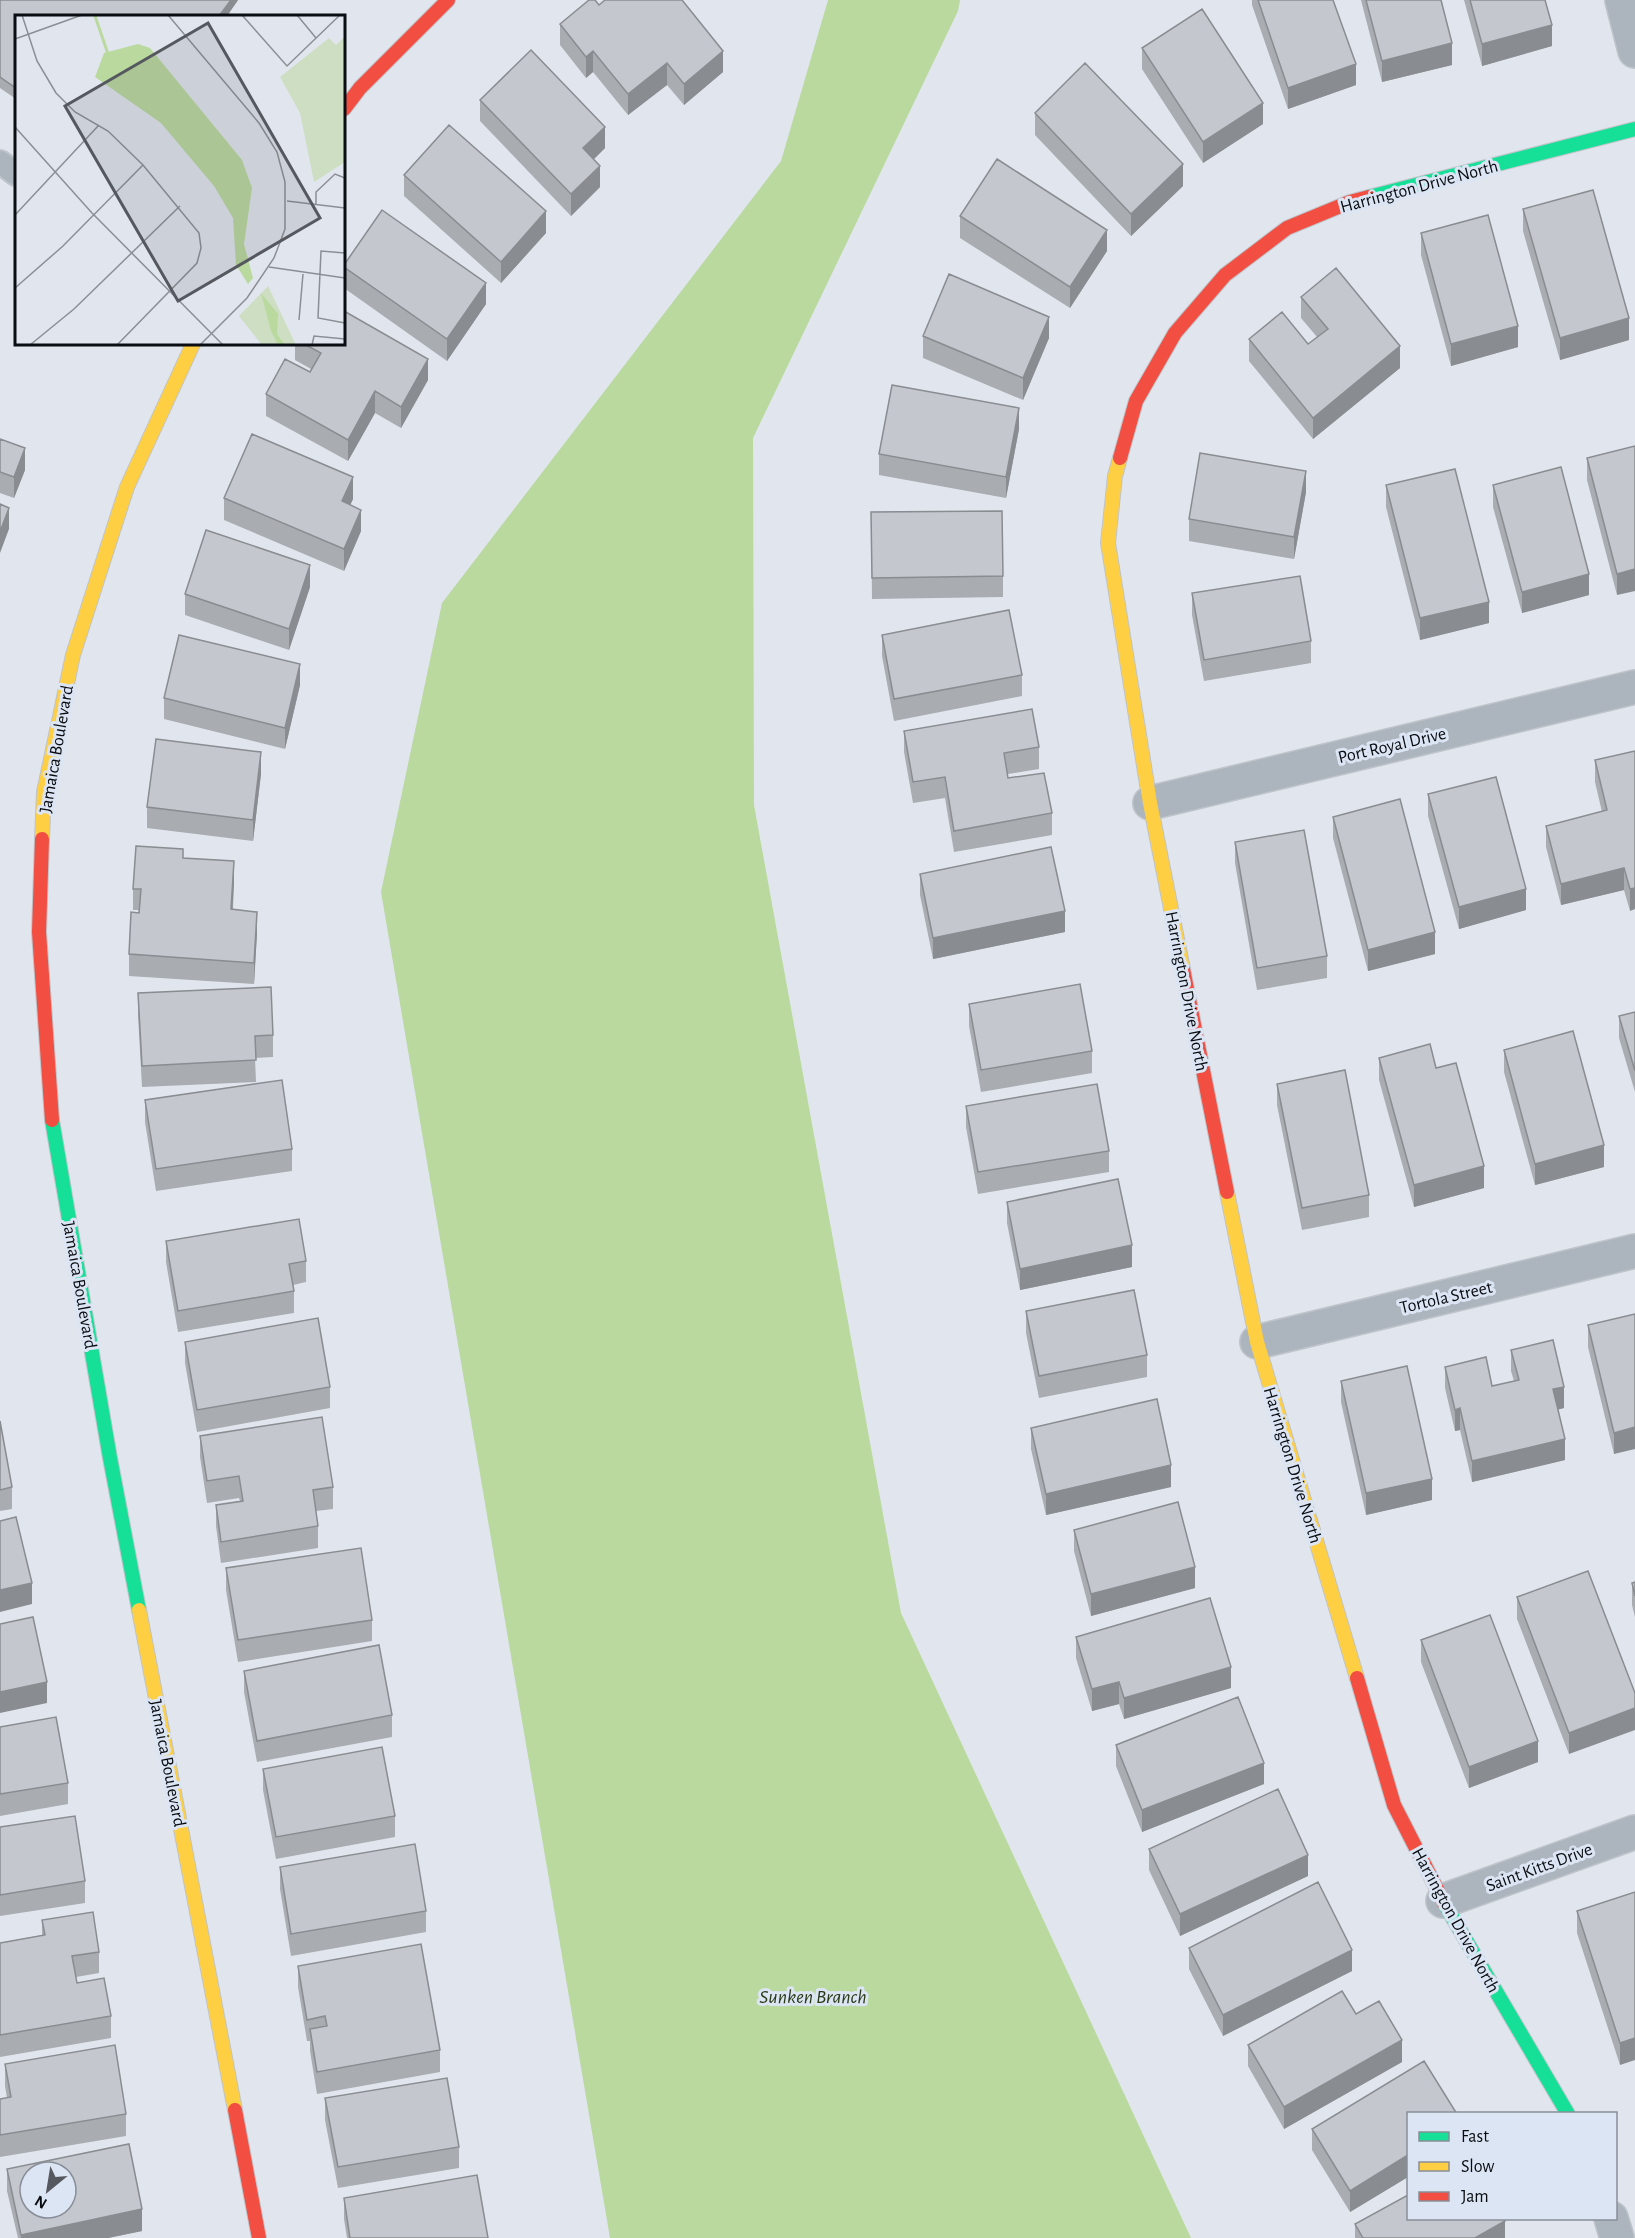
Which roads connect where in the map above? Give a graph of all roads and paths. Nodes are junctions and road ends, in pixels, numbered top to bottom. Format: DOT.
graph roads {
  1 [pos="448,0"];
  2 [pos="1622,0"];
  3 [pos="1635,51"];
  4 [pos="345,108"];
  5 [pos="1635,129"];
  6 [pos="0,162"];
  7 [pos="15,173"];
  8 [pos="193,345"];
  9 [pos="1635,687"];
  10 [pos="1150,803"];
  11 [pos="1635,1251"];
  12 [pos="1257,1342"];
  13 [pos="1635,1832"];
  14 [pos="1443,1901"];
  15 [pos="1567,2112"];
  16 [pos="1612,2220"];
  17 [pos="259,2238"];
  18 [pos="1617,2238"];
  1 -- 4 [label="street"];
  2 -- 3 [label="street"];
  5 -- 10 [label="street, Harrington Drive North"];
  6 -- 7 [label="lane"];
  8 -- 17 [label="street, Jamaica Boulevard"];
  9 -- 10 [label="street, Port Royal Drive"];
  10 -- 12 [label="street, Harrington Drive North"];
  11 -- 12 [label="street, Tortola Street"];
  12 -- 14 [label="street, Harrington Drive North"];
  13 -- 14 [label="street, Saint Kitts Drive"];
  14 -- 15 [label="street, Harrington Drive North"];
  16 -- 18 [label="street"];
}
